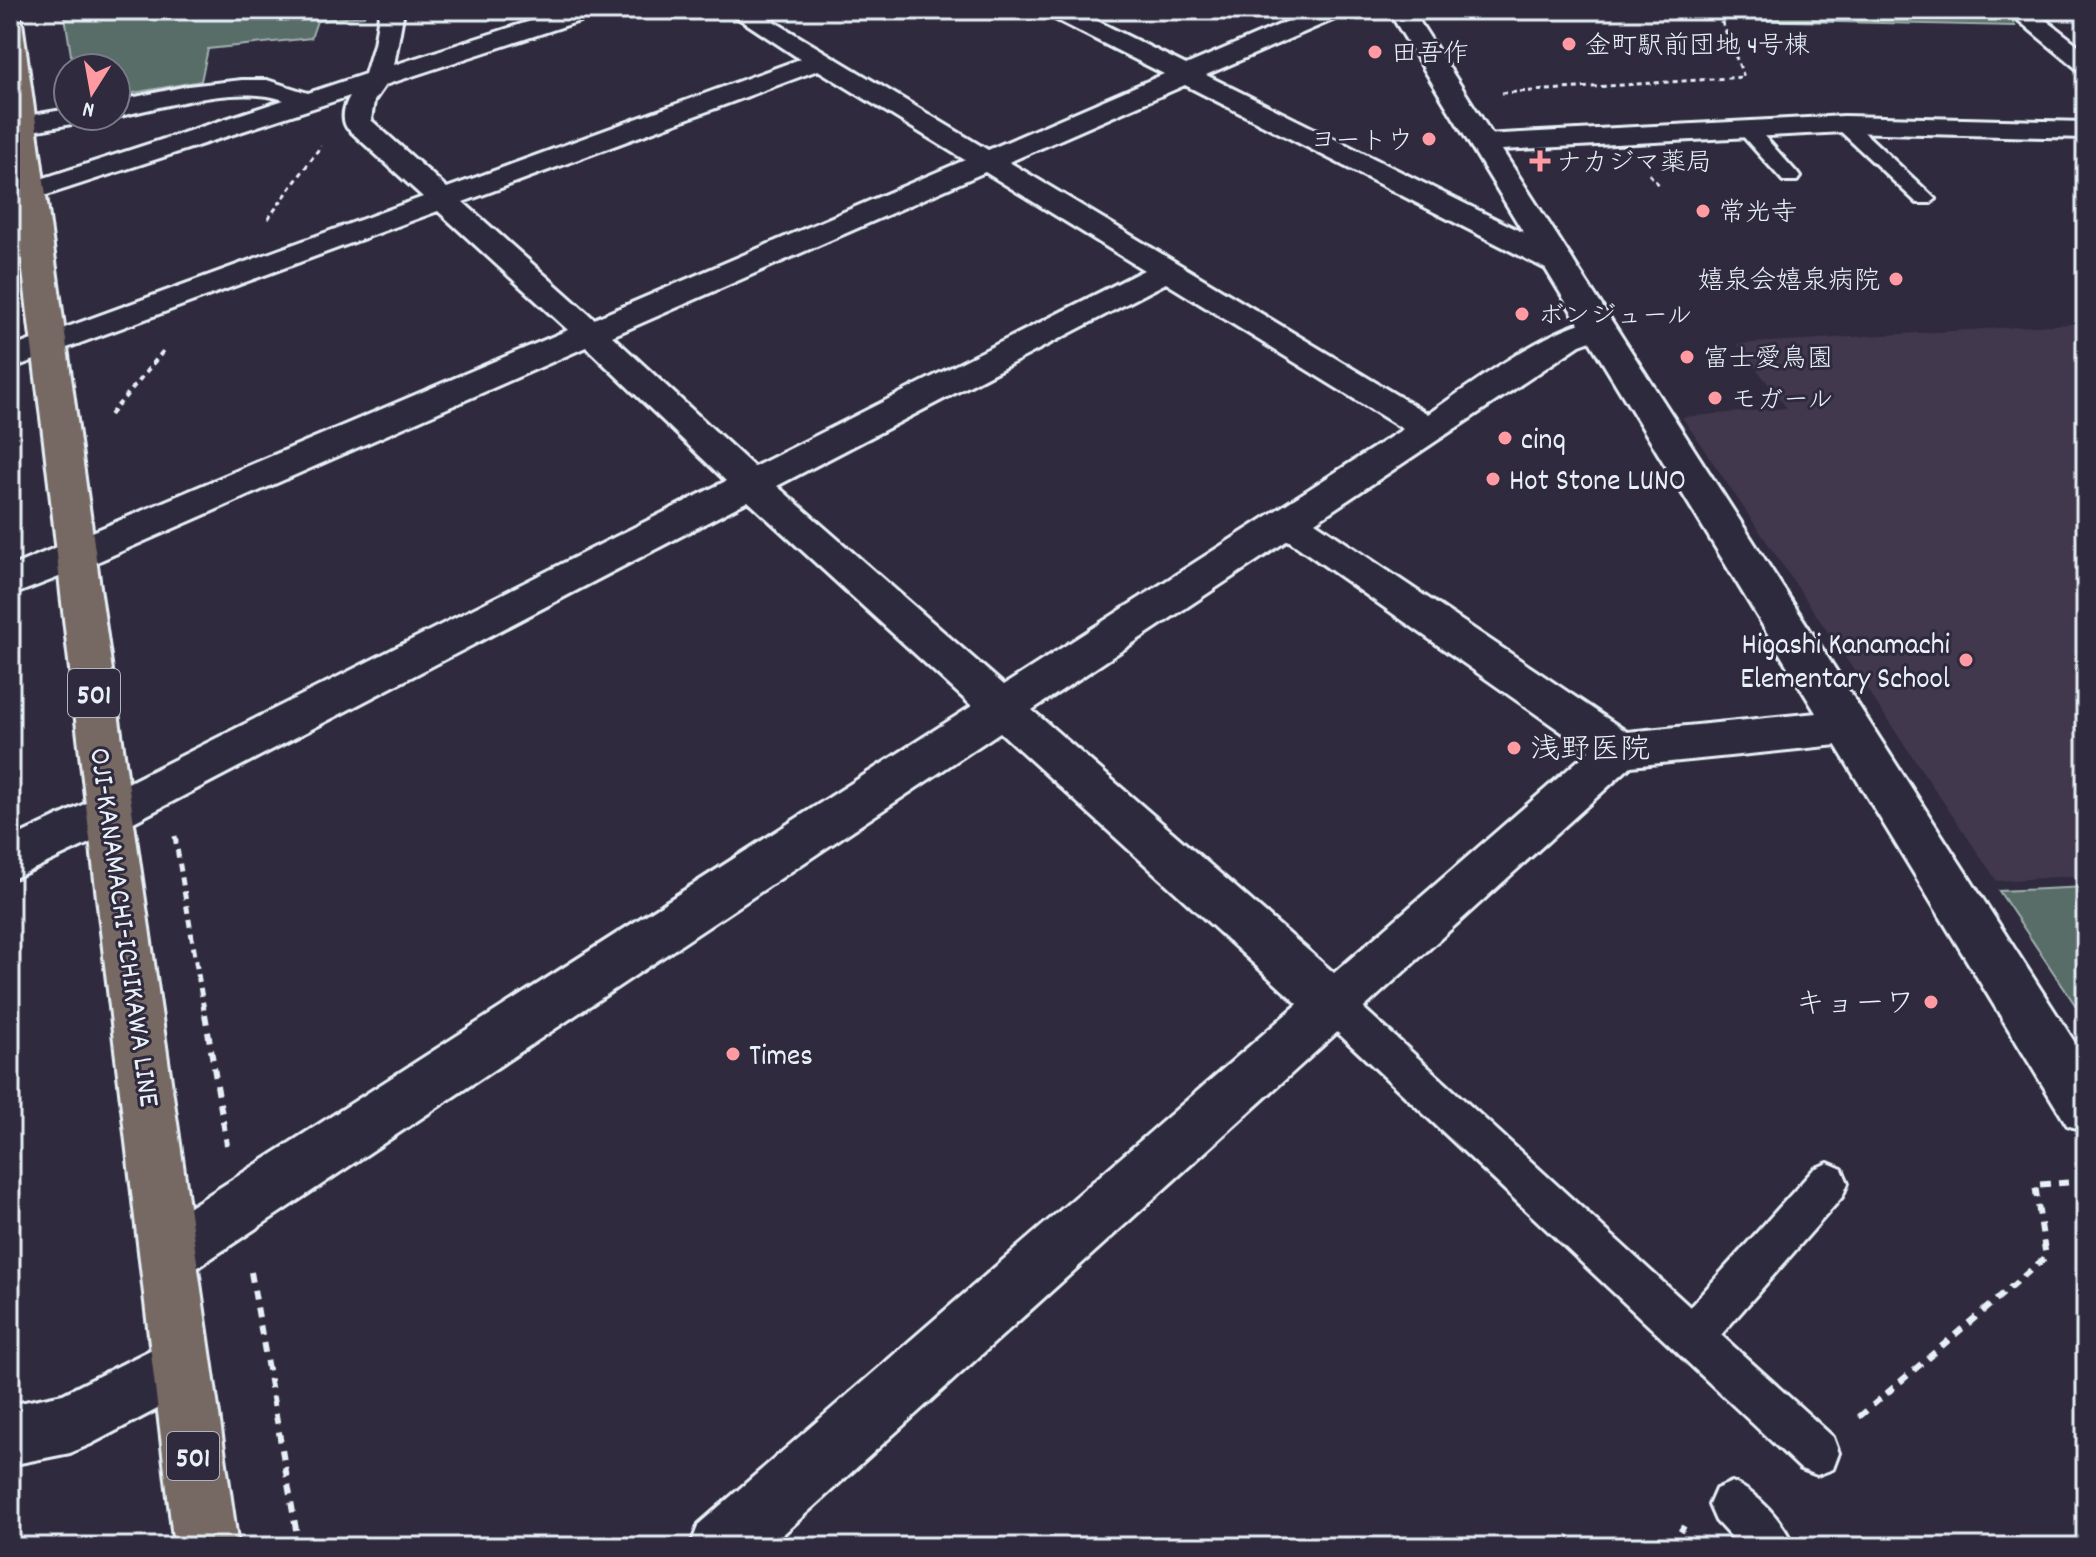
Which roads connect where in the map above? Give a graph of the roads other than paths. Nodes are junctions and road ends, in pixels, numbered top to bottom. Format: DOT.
graph roads {
  1 [pos="392,10"];
  2 [pos="589,10"];
  3 [pos="738,10"];
  4 [pos="1056,10"];
  5 [pos="1335,10"];
  6 [pos="1400,10"];
  7 [pos="2018,10"];
  8 [pos="10,22"];
  9 [pos="2082,57"];
  10 [pos="821,60"];
  11 [pos="1185,75"];
  12 [pos="375,79"];
  13 [pos="306,102"];
  14 [pos="132,106"];
  15 [pos="52,120"];
  16 [pos="1844,124"];
  17 [pos="17,126"];
  18 [pos="1747,129"];
  19 [pos="2086,130"];
  20 [pos="1483,143"];
  21 [pos="985,161"];
  22 [pos="1790,177"];
  23 [pos="20,195"];
  24 [pos="442,199"];
  25 [pos="1924,199"];
  26 [pos="1559,263"];
  27 [pos="1166,271"];
  28 [pos="1599,327"];
  29 [pos="588,331"];
  30 [pos="48,345"];
  31 [pos="10,359"];
  32 [pos="1428,429"];
  33 [pos="749,482"];
  34 [pos="1287,521"];
  35 [pos="76,556"];
  36 [pos="10,582"];
  37 [pos="1002,709"];
  38 [pos="1847,727"];
  39 [pos="1620,750"];
  40 [pos="110,812"];
  41 [pos="10,861"];
  42 [pos="1334,1005"];
  43 [pos="2086,1107"];
  44 [pos="1828,1183"];
  45 [pos="169,1253"];
  46 [pos="1692,1337"];
  47 [pos="180,1365"];
  48 [pos="10,1435"];
  49 [pos="1817,1453"];
  50 [pos="1732,1505"];
  51 [pos="206,1547"];
  52 [pos="722,1547"];
  53 [pos="1771,1547"];
  1 -- 12 [label="street"];
  2 -- 12 [label="street"];
  3 -- 10 [label="street"];
  4 -- 11 [label="street"];
  5 -- 11 [label="street"];
  6 -- 20 [label="street"];
  7 -- 9 [label="street"];
  8 -- 17 [label="main road, OJI-KANAMACHI-ICHIKAWA LINE / 501"];
  10 -- 21 [label="street"];
  10 -- 24 [label="street"];
  11 -- 21 [label="street"];
  11 -- 26 [label="street"];
  12 -- 13 [label="street"];
  12 -- 24 [label="street"];
  13 -- 14 [label="street"];
  13 -- 23 [label="street"];
  15 -- 17 [label="street"];
  16 -- 18 [label="street"];
  16 -- 19 [label="street"];
  16 -- 25 [label="lane"];
  17 -- 23 [label="main road, OJI-KANAMACHI-ICHIKAWA LINE / 501"];
  18 -- 20 [label="street"];
  18 -- 22 [label="lane"];
  20 -- 26 [label="street"];
  21 -- 27 [label="street"];
  21 -- 29 [label="street"];
  23 -- 30 [label="main road, OJI-KANAMACHI-ICHIKAWA LINE / 501"];
  24 -- 29 [label="street"];
  24 -- 30 [label="street"];
  26 -- 28 [label="street"];
  27 -- 32 [label="street"];
  27 -- 33 [label="street"];
  28 -- 32 [label="street"];
  28 -- 38 [label="street"];
  29 -- 33 [label="street"];
  29 -- 35 [label="street"];
  30 -- 31 [label="street"];
  30 -- 35 [label="main road, OJI-KANAMACHI-ICHIKAWA LINE / 501"];
  32 -- 34 [label="street"];
  33 -- 37 [label="street"];
  33 -- 40 [label="street"];
  34 -- 37 [label="street"];
  34 -- 39 [label="street"];
  35 -- 36 [label="street"];
  35 -- 40 [label="main road, OJI-KANAMACHI-ICHIKAWA LINE / 501"];
  37 -- 42 [label="street"];
  37 -- 45 [label="street"];
  38 -- 39 [label="street"];
  38 -- 43 [label="street"];
  39 -- 42 [label="street"];
  40 -- 41 [label="street"];
  40 -- 45 [label="main road, OJI-KANAMACHI-ICHIKAWA LINE / 501"];
  42 -- 46 [label="lane"];
  42 -- 52 [label="street"];
  44 -- 46 [label="lane"];
  45 -- 47 [label="main road, OJI-KANAMACHI-ICHIKAWA LINE / 501"];
  46 -- 49 [label="lane"];
  47 -- 48 [label="street"];
  47 -- 51 [label="main road, OJI-KANAMACHI-ICHIKAWA LINE / 501"];
  50 -- 53 [label="lane"];
}
